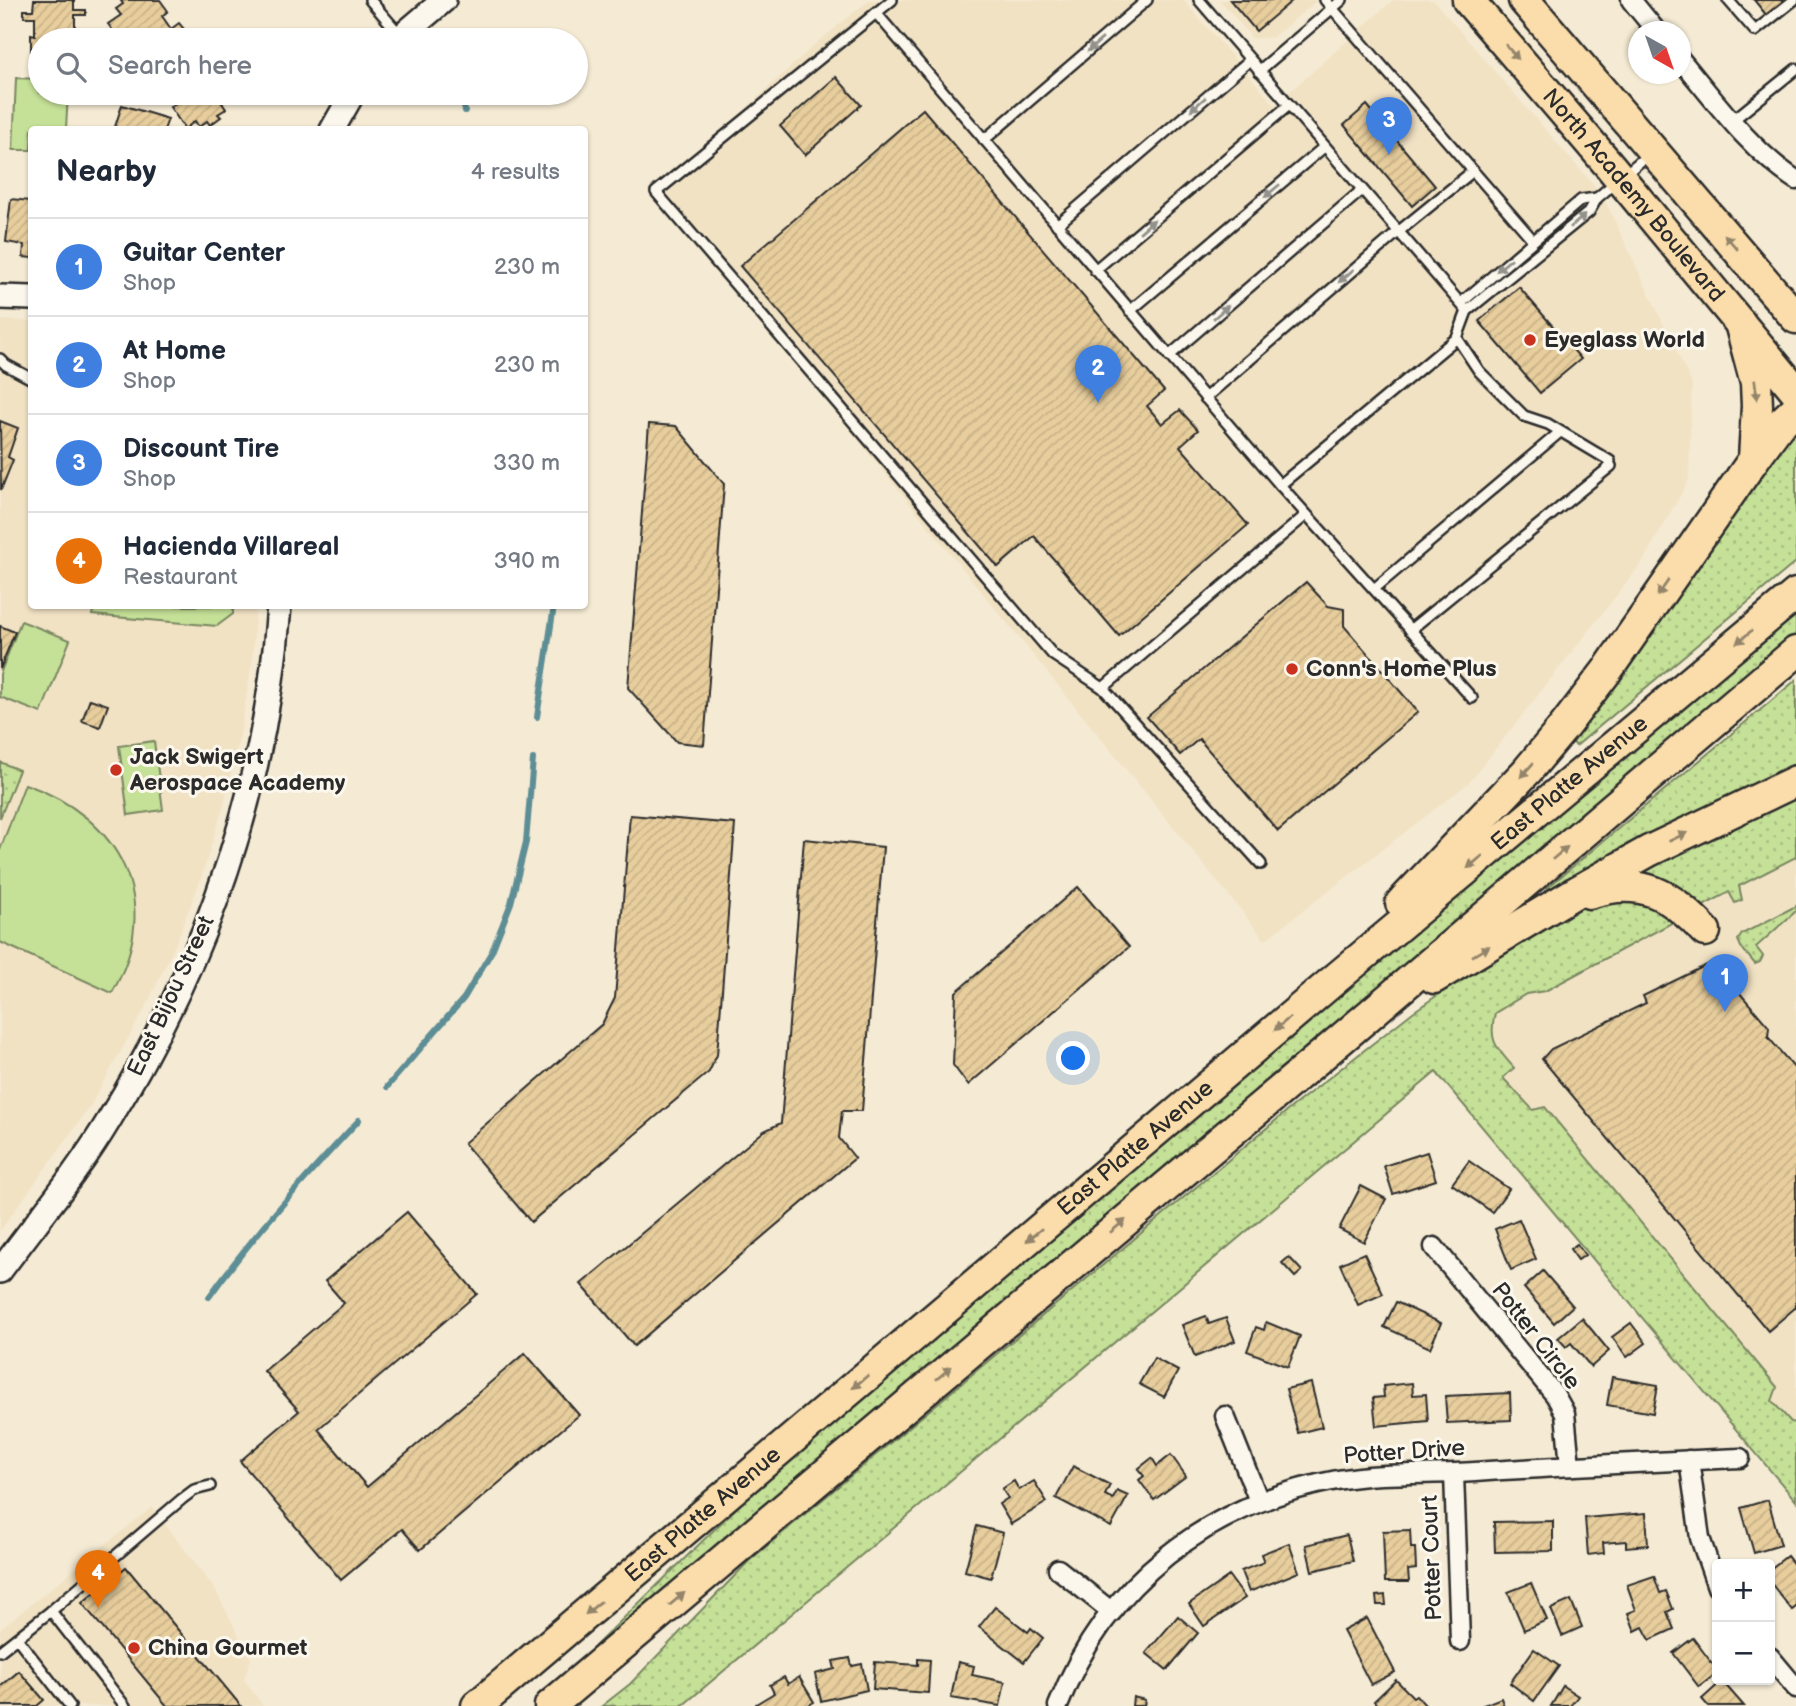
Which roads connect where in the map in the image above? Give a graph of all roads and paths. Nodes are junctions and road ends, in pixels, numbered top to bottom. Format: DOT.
graph roads {
  1 [pos="370,0"];
  2 [pos="892,0"];
  3 [pos="1147,0"];
  4 [pos="1199,0"];
  5 [pos="1325,0"];
  6 [pos="1342,0"];
  7 [pos="1468,0"];
  8 [pos="1524,0"];
  9 [pos="1631,0"];
  10 [pos="1728,0"];
  11 [pos="1794,0"];
  12 [pos="433,3"];
  13 [pos="1332,9"];
  14 [pos="876,13"];
  15 [pos="1648,21"];
  16 [pos="391,28"];
  17 [pos="409,28"];
  18 [pos="1250,60"];
  19 [pos="1796,69"];
  20 [pos="1259,71"];
  21 [pos="1691,71"];
  22 [pos="346,105"];
  23 [pos="1289,105"];
  24 [pos="1732,121"];
  25 [pos="334,126"];
  26 [pos="984,140"];
  27 [pos="1324,147"];
  28 [pos="1653,150"];
  29 [pos="1473,171"];
  30 [pos="1620,178"];
  31 [pos="1796,180"];
  32 [pos="1362,190"];
  33 [pos="1597,198"];
  34 [pos="1057,225"];
  35 [pos="1398,232"];
  36 [pos="1533,240"];
  37 [pos="1096,270"];
  38 [pos="0,297"];
  39 [pos="1786,297"];
  40 [pos="28,299"];
  41 [pos="1464,307"];
  42 [pos="1130,311"];
  43 [pos="1796,318"];
  44 [pos="1740,323"];
  45 [pos="1457,338"];
  46 [pos="1169,356"];
  47 [pos="0,359"];
  48 [pos="28,377"];
  49 [pos="1796,391"];
  50 [pos="1205,398"];
  51 [pos="1796,409"];
  52 [pos="1560,432"];
  53 [pos="1754,459"];
  54 [pos="1280,485"];
  55 [pos="1306,514"];
  56 [pos="1374,589"];
  57 [pos="1796,594"];
  58 [pos="279,609"];
  59 [pos="1410,630"];
  60 [pos="1796,652"];
  61 [pos="1103,688"];
  62 [pos="1472,698"];
  63 [pos="1796,782"];
  64 [pos="1261,864"];
  65 [pos="1556,904"];
  66 [pos="1705,931"];
  67 [pos="1334,980"];
  68 [pos="1340,1040"];
  69 [pos="1434,1247"];
  70 [pos="0,1270"];
  71 [pos="1225,1416"];
  72 [pos="1740,1458"];
  73 [pos="1689,1460"];
  74 [pos="1570,1466"];
  75 [pos="1454,1474"];
  76 [pos="210,1486"];
  77 [pos="1259,1501"];
  78 [pos="1058,1569"];
  79 [pos="1712,1573"];
  80 [pos="51,1611"];
  81 [pos="1112,1612"];
  82 [pos="17,1638"];
  83 [pos="1460,1641"];
  84 [pos="0,1651"];
  85 [pos="1775,1663"];
  86 [pos="1796,1688"];
  87 [pos="70,1706"];
  88 [pos="125,1706"];
  89 [pos="477,1706"];
  90 [pos="550,1706"];
  91 [pos="1058,1706"];
  1 -- 16 [label="lane"];
  2 -- 14 [label="lane"];
  3 -- 26 [label="lane, one-way"];
  4 -- 18 [label="lane"];
  5 -- 13 [label="lane"];
  6 -- 13 [label="lane"];
  7 -- 30 [label="highway, North Academy Boulevard, one-way"];
  8 -- 28 [label="highway, North Academy Boulevard"];
  9 -- 15 [label="street"];
  10 -- 11 [label="lane"];
  12 -- 17 [label="street"];
  13 -- 20 [label="lane"];
  13 -- 29 [label="lane"];
  14 -- 26 [label="lane"];
  14 -- 61 [label="lane"];
  18 -- 20 [label="lane"];
  18 -- 34 [label="lane, one-way"];
  19 -- 24 [label="lane"];
  20 -- 23 [label="lane"];
  21 -- 24 [label="street"];
  22 -- 25 [label="street"];
  23 -- 27 [label="lane"];
  37 -- 23 [label="lane, one-way"];
  24 -- 31 [label="street"];
  26 -- 34 [label="lane"];
  27 -- 32 [label="lane"];
  27 -- 42 [label="lane, one-way"];
  28 -- 30 [label="lane"];
  39 -- 28 [label="highway, North Academy Boulevard, one-way"];
  29 -- 35 [label="lane"];
  29 -- 36 [label="lane"];
  30 -- 33 [label="lane"];
  30 -- 44 [label="highway, North Academy Boulevard"];
  32 -- 35 [label="lane"];
  46 -- 32 [label="lane, one-way"];
  33 -- 36 [label="lane"];
  41 -- 33 [label="lane, one-way"];
  34 -- 37 [label="lane"];
  35 -- 41 [label="lane"];
  35 -- 50 [label="lane, one-way"];
  36 -- 41 [label="lane, one-way"];
  37 -- 42 [label="lane"];
  38 -- 40 [label="street"];
  39 -- 43 [label="highway, North Academy Boulevard"];
  41 -- 45 [label="lane"];
  42 -- 46 [label="lane"];
  44 -- 49 [label="highway, North Academy Boulevard"];
  44 -- 53 [label="highway, one-way"];
  45 -- 52 [label="lane"];
  45 -- 54 [label="lane"];
  46 -- 50 [label="lane"];
  47 -- 48 [label="lane"];
  50 -- 54 [label="lane"];
  51 -- 53 [label="highway"];
  52 -- 56 [label="lane"];
  52 -- 59 [label="lane"];
  53 -- 67 [label="highway, one-way"];
  54 -- 55 [label="lane"];
  55 -- 56 [label="lane"];
  55 -- 61 [label="lane"];
  56 -- 59 [label="lane"];
  57 -- 67 [label="highway, East Platte Avenue, one-way"];
  58 -- 70 [label="street, East Bijou Street"];
  59 -- 62 [label="lane"];
  68 -- 60 [label="highway, East Platte Avenue, one-way"];
  61 -- 64 [label="lane"];
  65 -- 63 [label="highway, one-way"];
  65 -- 66 [label="highway"];
  68 -- 65 [label="highway, one-way"];
  67 -- 89 [label="highway, East Platte Avenue, one-way"];
  90 -- 68 [label="highway, East Platte Avenue, one-way"];
  69 -- 74 [label="street, Potter Circle"];
  71 -- 77 [label="street"];
  72 -- 73 [label="street, Potter Drive"];
  73 -- 74 [label="street, Potter Drive"];
  73 -- 79 [label="street"];
  74 -- 75 [label="street, Potter Drive"];
  75 -- 77 [label="street, Potter Drive"];
  75 -- 83 [label="street, Potter Court"];
  76 -- 80 [label="lane"];
  77 -- 81 [label="street, Potter Drive"];
  78 -- 81 [label="street"];
  80 -- 82 [label="lane"];
  80 -- 88 [label="lane"];
  81 -- 91 [label="street, Potter Drive"];
  82 -- 84 [label="lane"];
  82 -- 87 [label="lane"];
  85 -- 86 [label="street"];
}
